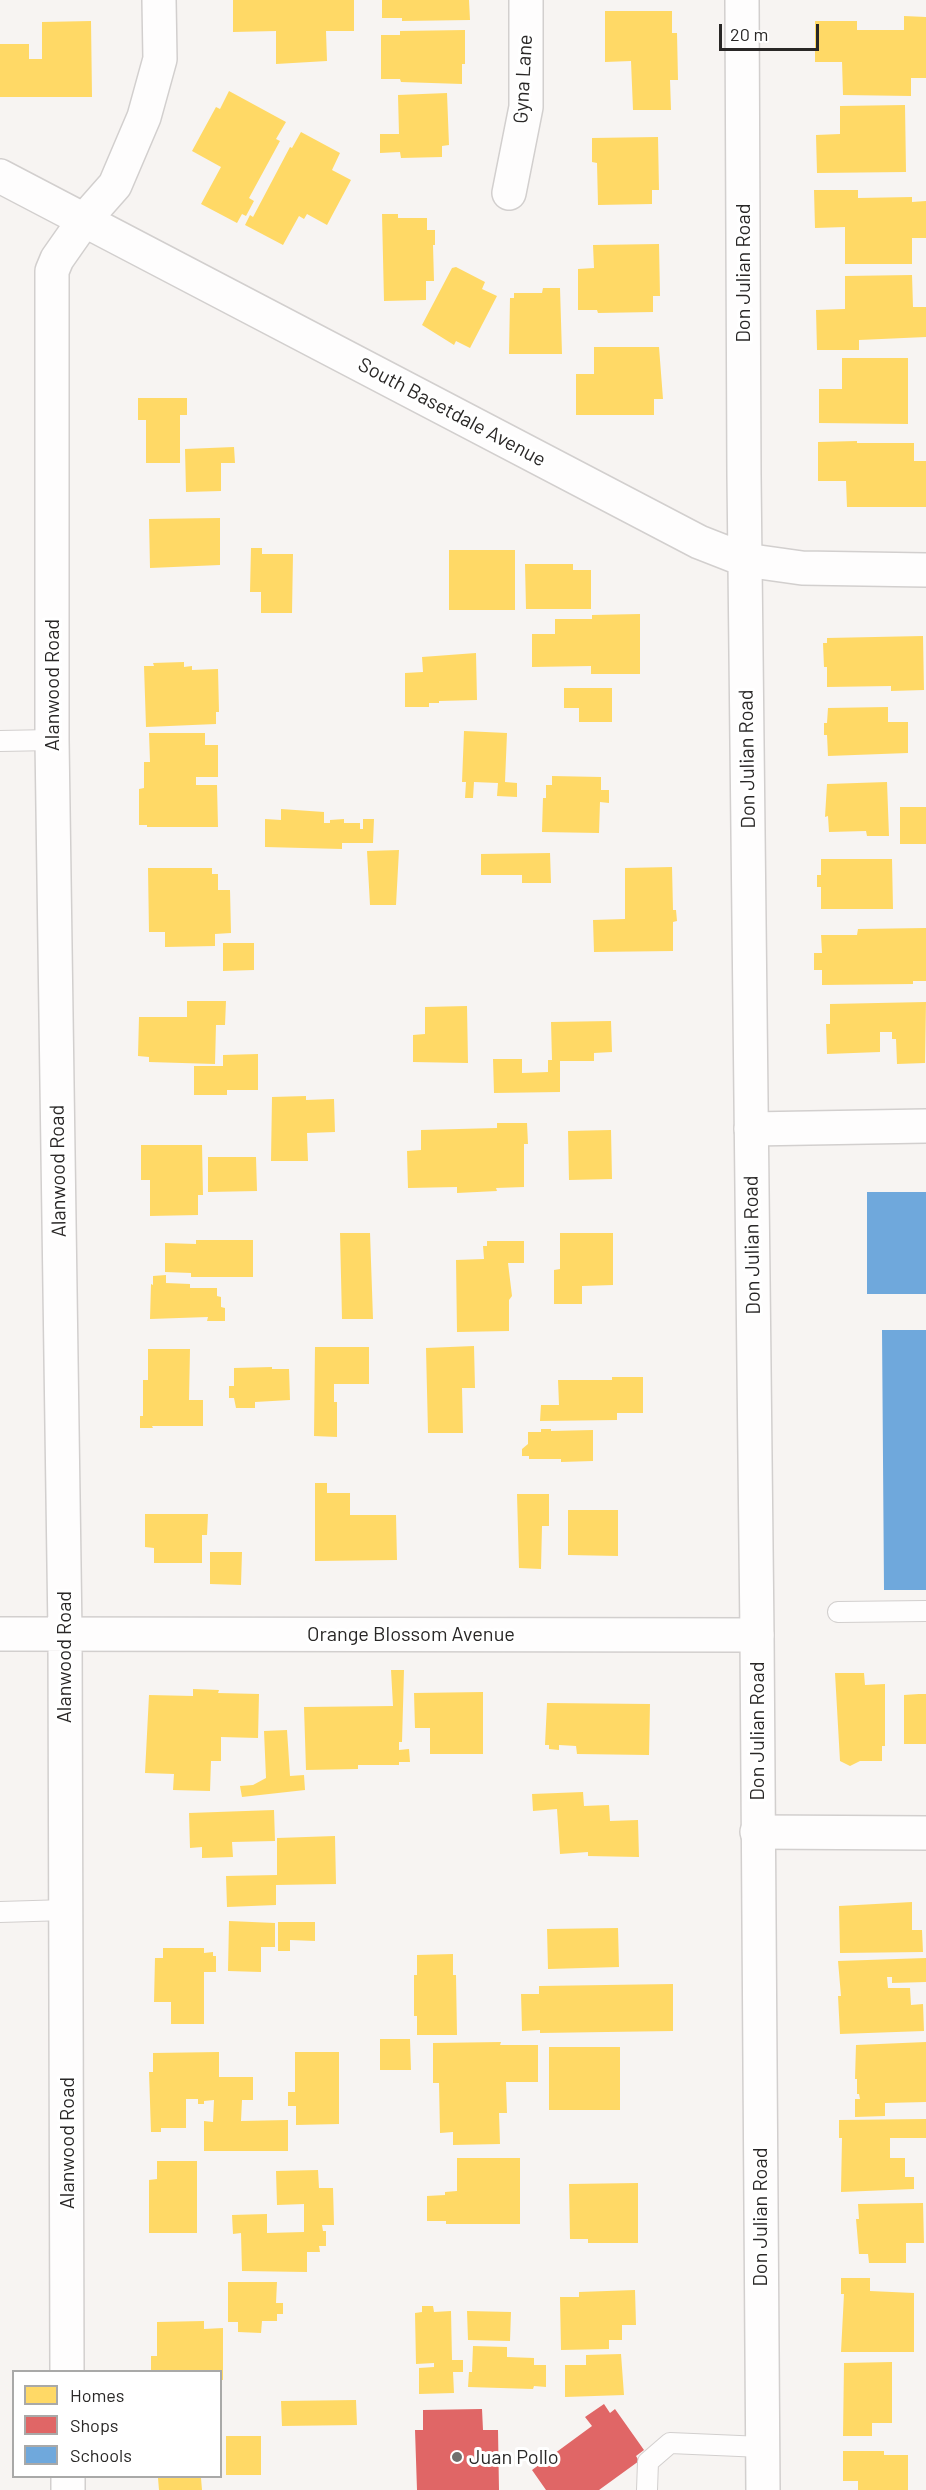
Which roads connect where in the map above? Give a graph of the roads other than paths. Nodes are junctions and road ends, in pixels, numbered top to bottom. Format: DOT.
graph roads {
  1 [pos="159,0"];
  2 [pos="526,0"];
  3 [pos="742,0"];
  4 [pos="0,176"];
  5 [pos="509,194"];
  6 [pos="85,219"];
  7 [pos="745,560"];
  8 [pos="926,570"];
  9 [pos="52,740"];
  10 [pos="0,741"];
  11 [pos="926,1126"];
  12 [pos="751,1129"];
  13 [pos="926,1611"];
  14 [pos="838,1612"];
  15 [pos="64,1633"];
  16 [pos="0,1634"];
  17 [pos="757,1635"];
  18 [pos="757,1833"];
  19 [pos="926,1833"];
  20 [pos="66,1910"];
  21 [pos="0,1912"];
  22 [pos="68,2370"];
  23 [pos="762,2447"];
  24 [pos="647,2490"];
  25 [pos="763,2490"];
  1 -- 6 [label="street, Alanwood Road"];
  2 -- 5 [label="street, Gyna Lane"];
  3 -- 7 [label="street, Don Julian Road"];
  4 -- 6 [label="street, South Basetdale Avenue"];
  6 -- 7 [label="street, South Basetdale Avenue"];
  6 -- 9 [label="street, Alanwood Road"];
  7 -- 8 [label="street, South Basetdale Avenue"];
  7 -- 12 [label="street, Don Julian Road"];
  9 -- 10 [label="lane"];
  9 -- 15 [label="street, Alanwood Road"];
  11 -- 12 [label="street"];
  12 -- 17 [label="street, Don Julian Road"];
  13 -- 14 [label="lane"];
  15 -- 16 [label="street, Orange Blossom Avenue"];
  15 -- 17 [label="street, Orange Blossom Avenue"];
  15 -- 20 [label="street, Alanwood Road"];
  17 -- 18 [label="street, Don Julian Road"];
  18 -- 19 [label="street"];
  18 -- 23 [label="street, Don Julian Road"];
  20 -- 21 [label="lane"];
  20 -- 22 [label="street, Alanwood Road"];
  23 -- 24 [label="lane"];
  23 -- 25 [label="street, Don Julian Road"];
}
